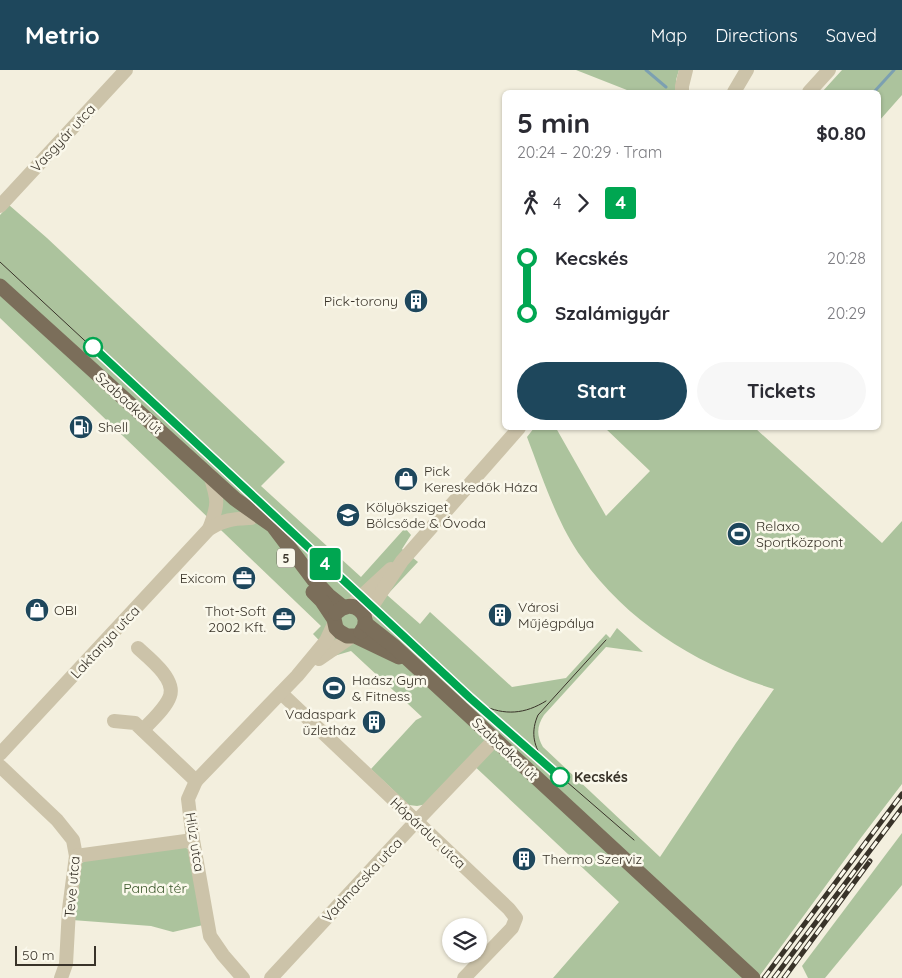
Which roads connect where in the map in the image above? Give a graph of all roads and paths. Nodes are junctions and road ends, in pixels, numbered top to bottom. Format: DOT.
graph roads {
  1 [pos="126,70"];
  2 [pos="686,70"];
  3 [pos="747,70"];
  4 [pos="829,70"];
  5 [pos="682,90"];
  6 [pos="735,90"];
  7 [pos="811,90"];
  8 [pos="0,206"];
  9 [pos="0,286"];
  10 [pos="517,430"];
  11 [pos="210,475"];
  12 [pos="235,499"];
  13 [pos="251,518"];
  14 [pos="209,529"];
  15 [pos="402,561"];
  16 [pos="341,614"];
  17 [pos="365,621"];
  18 [pos="353,636"];
  19 [pos="138,648"];
  20 [pos="411,663"];
  21 [pos="297,676"];
  22 [pos="281,693"];
  23 [pos="114,721"];
  24 [pos="143,730"];
  25 [pos="495,739"];
  26 [pos="0,754"];
  27 [pos="0,766"];
  28 [pos="196,781"];
  29 [pos="416,821"];
  30 [pos="193,840"];
  31 [pos="76,856"];
  32 [pos="61,978"];
  33 [pos="243,978"];
  34 [pos="271,978"];
  35 [pos="464,978"];
  36 [pos="753,978"];
  1 -- 8 [label="street, Vasgyár utca"];
  2 -- 5 [label="street"];
  3 -- 6 [label="street"];
  4 -- 7 [label="street"];
  9 -- 11 [label="main road, Szabadkai út / 5"];
  10 -- 15 [label="street"];
  11 -- 12 [label="main road, Szabadkai út / 5"];
  11 -- 14 [label="street, Laktanya utca"];
  12 -- 13 [label="main road, Szabadkai út / 5"];
  12 -- 16 [label="main road, Szabadkai út / 5"];
  13 -- 14 [label="street, Laktanya utca"];
  13 -- 16 [label="main road, Szabadkai út / 5"];
  14 -- 26 [label="street, Laktanya utca"];
  15 -- 16 [label="street, Hiúz utca"];
  15 -- 17 [label="street"];
  16 -- 17 [label="main road, Szabadkai út / 5"];
  16 -- 18 [label="main road, Szabadkai út / 5"];
  16 -- 21 [label="street, Hiúz utca"];
  17 -- 18 [label="main road"];
  17 -- 20 [label="main road, Szabadkai út / 5"];
  18 -- 20 [label="main road, Szabadkai út / 5"];
  18 -- 21 [label="street, Hiúz utca"];
  19 -- 24 [label="street"];
  20 -- 25 [label="main road, Szabadkai út / 5"];
  21 -- 22 [label="street, Hiúz utca"];
  22 -- 28 [label="street, Hiúz utca"];
  22 -- 29 [label="street, Hópárduc utca"];
  23 -- 24 [label="street"];
  24 -- 28 [label="street"];
  25 -- 29 [label="street, Vadmacska utca"];
  25 -- 36 [label="main road, Szabadkai út / 5"];
  27 -- 31 [label="street, Teve utca"];
  28 -- 30 [label="street, Hiúz utca"];
  29 -- 34 [label="street, Vadmacska utca"];
  29 -- 35 [label="street, Hópárduc utca"];
  30 -- 31 [label="street"];
  30 -- 33 [label="street, Hiúz utca"];
  31 -- 32 [label="street, Teve utca"];
}
